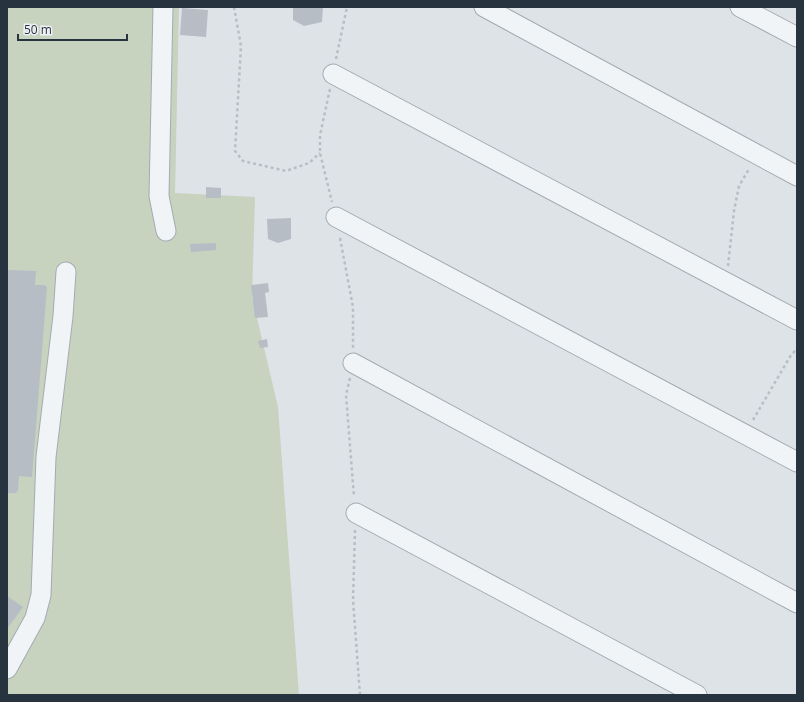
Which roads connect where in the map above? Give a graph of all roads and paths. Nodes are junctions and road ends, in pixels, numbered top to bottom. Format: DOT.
graph roads {
  1 [pos="163,7"];
  2 [pos="234,7"];
  3 [pos="484,7"];
  4 [pos="740,7"];
  5 [pos="797,37"];
  6 [pos="333,74"];
  7 [pos="320,153"];
  8 [pos="756,154"];
  9 [pos="797,176"];
  10 [pos="336,217"];
  11 [pos="166,231"];
  12 [pos="66,272"];
  13 [pos="726,283"];
  14 [pos="797,320"];
  15 [pos="797,349"];
  16 [pos="353,363"];
  17 [pos="744,434"];
  18 [pos="797,462"];
  19 [pos="356,514"];
  20 [pos="797,603"];
  21 [pos="7,669"];
  22 [pos="697,695"];
  1 -- 11 [label="street"];
  2 -- 7 [label="path"];
  3 -- 8 [label="street"];
  4 -- 5 [label="street"];
  6 -- 13 [label="street"];
  8 -- 9 [label="street"];
  8 -- 13 [label="path"];
  10 -- 17 [label="street"];
  12 -- 21 [label="street"];
  13 -- 14 [label="street"];
  15 -- 17 [label="path"];
  16 -- 20 [label="street"];
  17 -- 18 [label="street"];
  19 -- 22 [label="street"];
}
